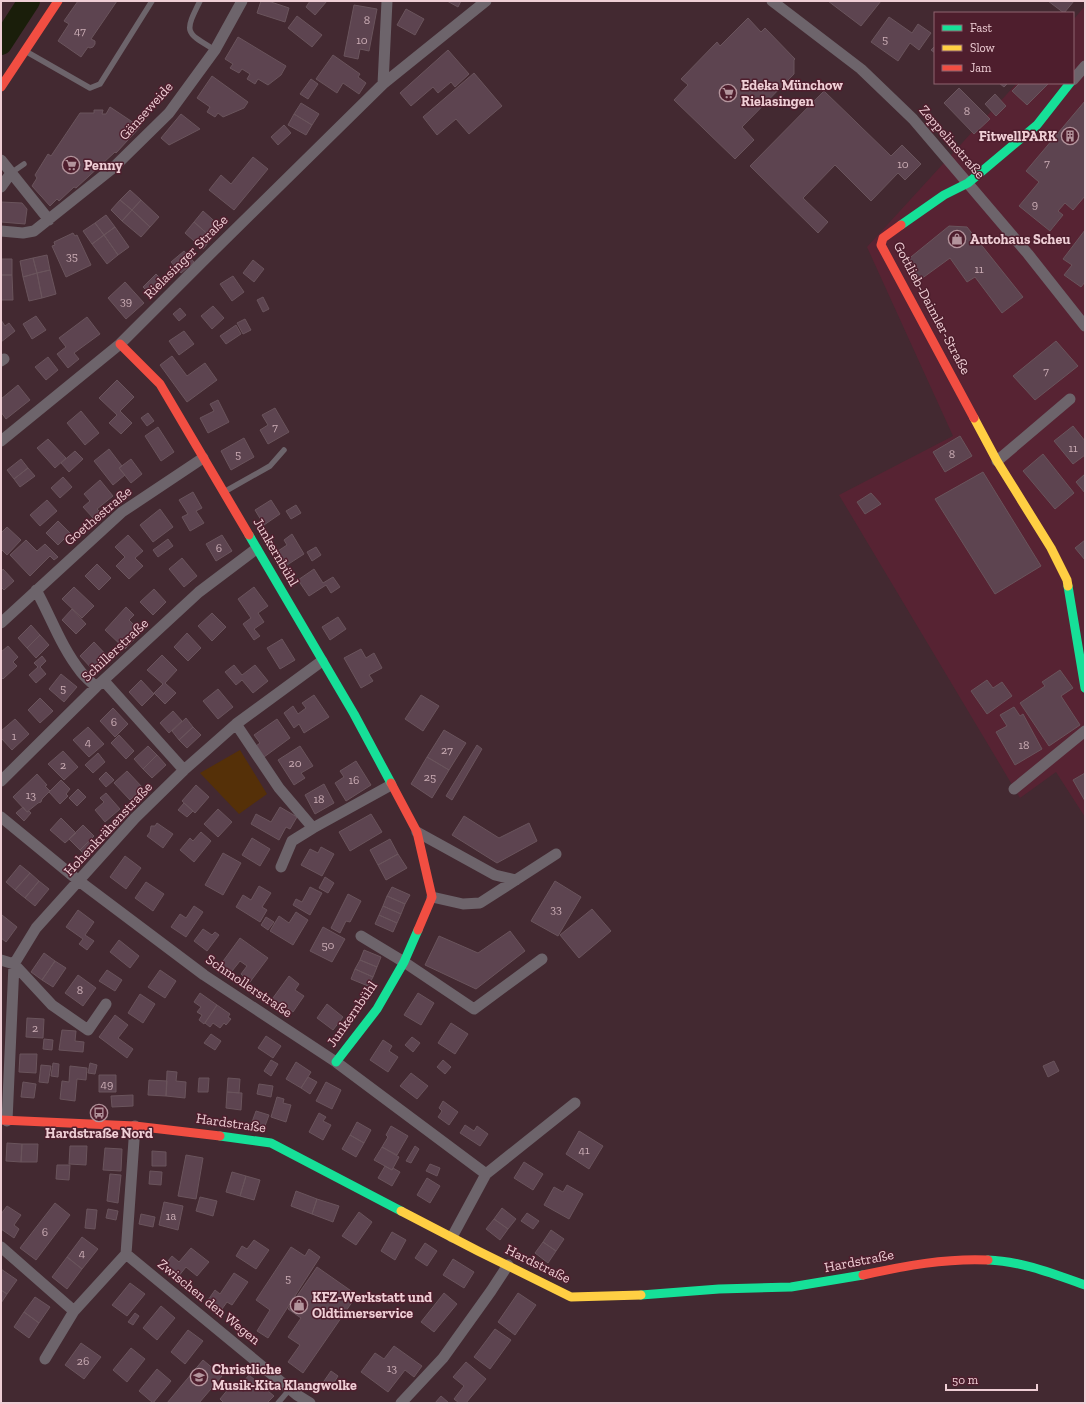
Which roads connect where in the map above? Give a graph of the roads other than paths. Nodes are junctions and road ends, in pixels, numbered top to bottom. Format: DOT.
graph roads {
  1 [pos="58,1"];
  2 [pos="152,1"];
  3 [pos="200,1"];
  4 [pos="242,1"];
  5 [pos="387,1"];
  6 [pos="486,1"];
  7 [pos="773,1"];
  8 [pos="215,50"];
  9 [pos="25,51"];
  10 [pos="1085,66"];
  11 [pos="1074,79"];
  12 [pos="383,84"];
  13 [pos="1069,84"];
  14 [pos="1,87"];
  15 [pos="1,160"];
  16 [pos="24,164"];
  17 [pos="11,173"];
  18 [pos="968,183"];
  19 [pos="1,187"];
  20 [pos="49,220"];
  21 [pos="1,231"];
  22 [pos="1085,326"];
  23 [pos="120,344"];
  24 [pos="1070,398"];
  25 [pos="1,441"];
  26 [pos="284,450"];
  27 [pos="203,458"];
  28 [pos="997,461"];
  29 [pos="223,493"];
  30 [pos="256,549"];
  31 [pos="36,590"];
  32 [pos="1,623"];
  33 [pos="322,661"];
  34 [pos="100,684"];
  35 [pos="1085,688"];
  36 [pos="236,724"];
  37 [pos="1085,731"];
  38 [pos="184,770"];
  39 [pos="1,781"];
  40 [pos="391,785"];
  41 [pos="1014,788"];
  42 [pos="1,817"];
  43 [pos="313,828"];
  44 [pos="417,832"];
  45 [pos="556,854"];
  46 [pos="281,867"];
  47 [pos="516,880"];
  48 [pos="79,881"];
  49 [pos="432,897"];
  50 [pos="361,936"];
  51 [pos="542,959"];
  52 [pos="1,960"];
  53 [pos="404,962"];
  54 [pos="14,964"];
  55 [pos="106,1004"];
  56 [pos="336,1062"];
  57 [pos="575,1103"];
  58 [pos="4,1120"];
  59 [pos="135,1126"];
  60 [pos="486,1174"];
  61 [pos="452,1237"];
  62 [pos="1,1247"];
  63 [pos="126,1254"];
  64 [pos="508,1265"];
  65 [pos="1085,1285"];
  66 [pos="74,1311"];
  67 [pos="45,1359"];
  68 [pos="290,1388"];
  69 [pos="278,1403"];
  70 [pos="310,1403"];
  71 [pos="401,1403"];
  1 -- 9 [label="street"];
  2 -- 9 [label="lane"];
  3 -- 8 [label="lane"];
  4 -- 8 [label="street, Gänseweide"];
  5 -- 12 [label="street"];
  6 -- 12 [label="street, Rielasinger Straße"];
  7 -- 18 [label="street, Zeppelinstraße"];
  8 -- 20 [label="street, Gänseweide"];
  9 -- 14 [label="street"];
  10 -- 11 [label="street"];
  12 -- 23 [label="street, Rielasinger Straße"];
  13 -- 18 [label="street, Gottlieb-Daimler-Straße"];
  15 -- 17 [label="street"];
  16 -- 17 [label="lane"];
  17 -- 19 [label="street"];
  17 -- 20 [label="street"];
  18 -- 22 [label="street, Zeppelinstraße"];
  18 -- 28 [label="street, Gottlieb-Daimler-Straße"];
  20 -- 21 [label="street, Gänseweide"];
  23 -- 25 [label="street, Rielasinger Straße"];
  23 -- 27 [label="street, Junkernbühl"];
  24 -- 28 [label="street"];
  26 -- 29 [label="lane"];
  27 -- 29 [label="street, Junkernbühl"];
  27 -- 31 [label="street, Goethestraße"];
  28 -- 35 [label="street, Gottlieb-Daimler-Straße"];
  29 -- 30 [label="street, Junkernbühl"];
  30 -- 33 [label="street, Junkernbühl"];
  30 -- 34 [label="street, Schillerstraße"];
  31 -- 32 [label="street, Goethestraße"];
  31 -- 34 [label="street"];
  33 -- 36 [label="street, Hohenkrähenstraße"];
  33 -- 40 [label="street, Junkernbühl"];
  34 -- 38 [label="street"];
  34 -- 39 [label="street, Schillerstraße"];
  36 -- 38 [label="street, Hohenkrähenstraße"];
  36 -- 43 [label="street"];
  37 -- 41 [label="street"];
  38 -- 48 [label="street, Hohenkrähenstraße"];
  40 -- 43 [label="street"];
  40 -- 44 [label="street, Junkernbühl"];
  42 -- 48 [label="street, Schmollerstraße"];
  43 -- 46 [label="street"];
  44 -- 47 [label="street"];
  44 -- 49 [label="street, Junkernbühl"];
  45 -- 47 [label="street"];
  47 -- 49 [label="street"];
  48 -- 54 [label="street, Hohenkrähenstraße"];
  48 -- 56 [label="street, Schmollerstraße"];
  49 -- 53 [label="street, Junkernbühl"];
  50 -- 53 [label="street"];
  51 -- 53 [label="street"];
  52 -- 54 [label="street"];
  53 -- 56 [label="street, Junkernbühl"];
  54 -- 55 [label="street"];
  54 -- 58 [label="street, Hohenkrähenstraße"];
  56 -- 60 [label="street, Schmollerstraße"];
  57 -- 60 [label="street"];
  58 -- 59 [label="street, Hardstraße"];
  59 -- 61 [label="street, Hardstraße"];
  59 -- 63 [label="street"];
  60 -- 61 [label="street"];
  61 -- 64 [label="street, Hardstraße"];
  62 -- 66 [label="street"];
  63 -- 66 [label="street"];
  63 -- 68 [label="street, Zwischen den Wegen"];
  64 -- 65 [label="street, Hardstraße"];
  64 -- 71 [label="street"];
  66 -- 67 [label="street"];
  68 -- 69 [label="lane"];
  68 -- 70 [label="street, Zwischen den Wegen"];
}
